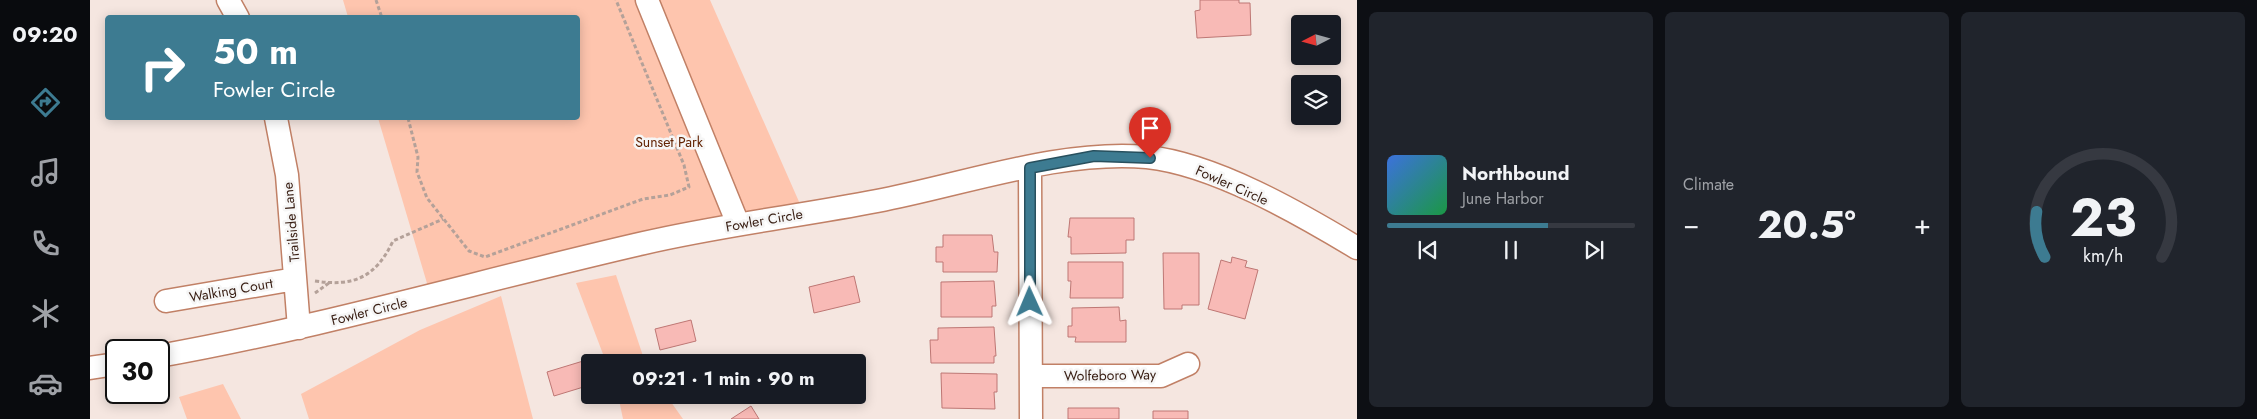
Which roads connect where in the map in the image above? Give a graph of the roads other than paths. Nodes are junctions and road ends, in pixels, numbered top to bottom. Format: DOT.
graph roads {
  1 [pos="228,0"];
  2 [pos="647,0"];
  3 [pos="236,15"];
  4 [pos="276,120"];
  5 [pos="1030,168"];
  6 [pos="738,224"];
  7 [pos="1357,248"];
  8 [pos="295,279"];
  9 [pos="166,301"];
  10 [pos="299,328"];
  11 [pos="170,354"];
  12 [pos="1188,364"];
  13 [pos="105,366"];
  14 [pos="90,368"];
  15 [pos="1031,376"];
  16 [pos="1031,419"];
  1 -- 3 [label="street"];
  2 -- 6 [label="street"];
  4 -- 8 [label="street, Trailside Lane"];
  5 -- 6 [label="street, Fowler Circle"];
  5 -- 7 [label="street, Fowler Circle"];
  5 -- 15 [label="street"];
  6 -- 10 [label="street, Fowler Circle"];
  8 -- 9 [label="street, Walking Court"];
  8 -- 10 [label="street, Trailside Lane"];
  10 -- 11 [label="street, Fowler Circle"];
  12 -- 15 [label="street, Wolfeboro Way"];
  13 -- 14 [label="street"];
  15 -- 16 [label="street"];
}
